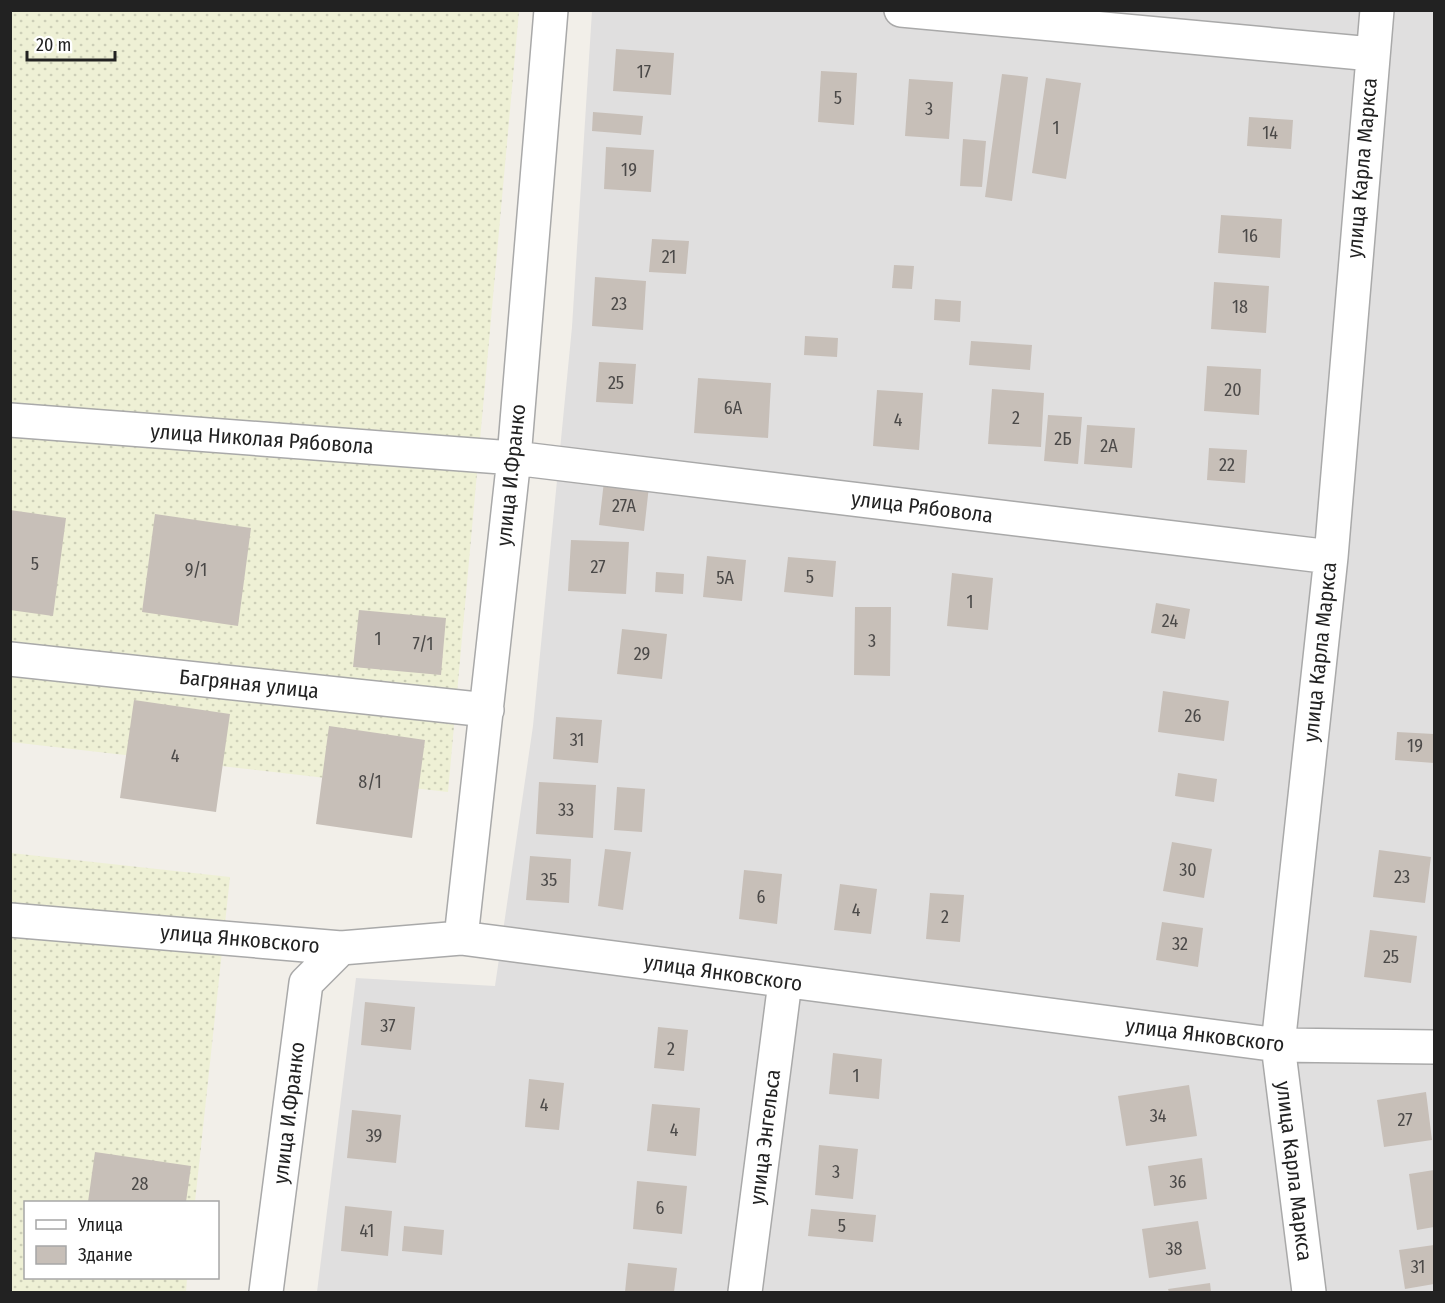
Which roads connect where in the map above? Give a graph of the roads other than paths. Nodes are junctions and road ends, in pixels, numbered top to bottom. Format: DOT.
graph roads {
  1 [pos="551,10"];
  2 [pos="901,10"];
  3 [pos="1377,10"];
  4 [pos="1371,54"];
  5 [pos="10,420"];
  6 [pos="514,458"];
  7 [pos="1331,557"];
  8 [pos="10,659"];
  9 [pos="487,710"];
  10 [pos="10,920"];
  11 [pos="461,938"];
  12 [pos="341,948"];
  13 [pos="785,982"];
  14 [pos="1278,1045"];
  15 [pos="1434,1047"];
  16 [pos="266,1293"];
  17 [pos="745,1293"];
  18 [pos="1309,1293"];
  1 -- 6 [label="street, улица И.Франко"];
  2 -- 4 [label="street"];
  3 -- 4 [label="street, улица Карла Маркса"];
  4 -- 7 [label="street, улица Карла Маркса"];
  5 -- 6 [label="street, улица Николая Рябовола"];
  6 -- 7 [label="street, улица Рябовола"];
  6 -- 9 [label="street, улица И.Франко"];
  7 -- 14 [label="street, улица Карла Маркса"];
  8 -- 9 [label="street, Багряная улица"];
  9 -- 11 [label="street, улица И.Франко"];
  10 -- 12 [label="street, улица Янковского"];
  11 -- 12 [label="street, улица Янковского"];
  11 -- 13 [label="street, улица Янковского"];
  12 -- 16 [label="street, улица И.Франко"];
  13 -- 14 [label="street, улица Янковского"];
  13 -- 17 [label="street, улица Энгельса"];
  14 -- 15 [label="street, улица Янковского"];
  14 -- 18 [label="street, улица Карла Маркса"];
}
